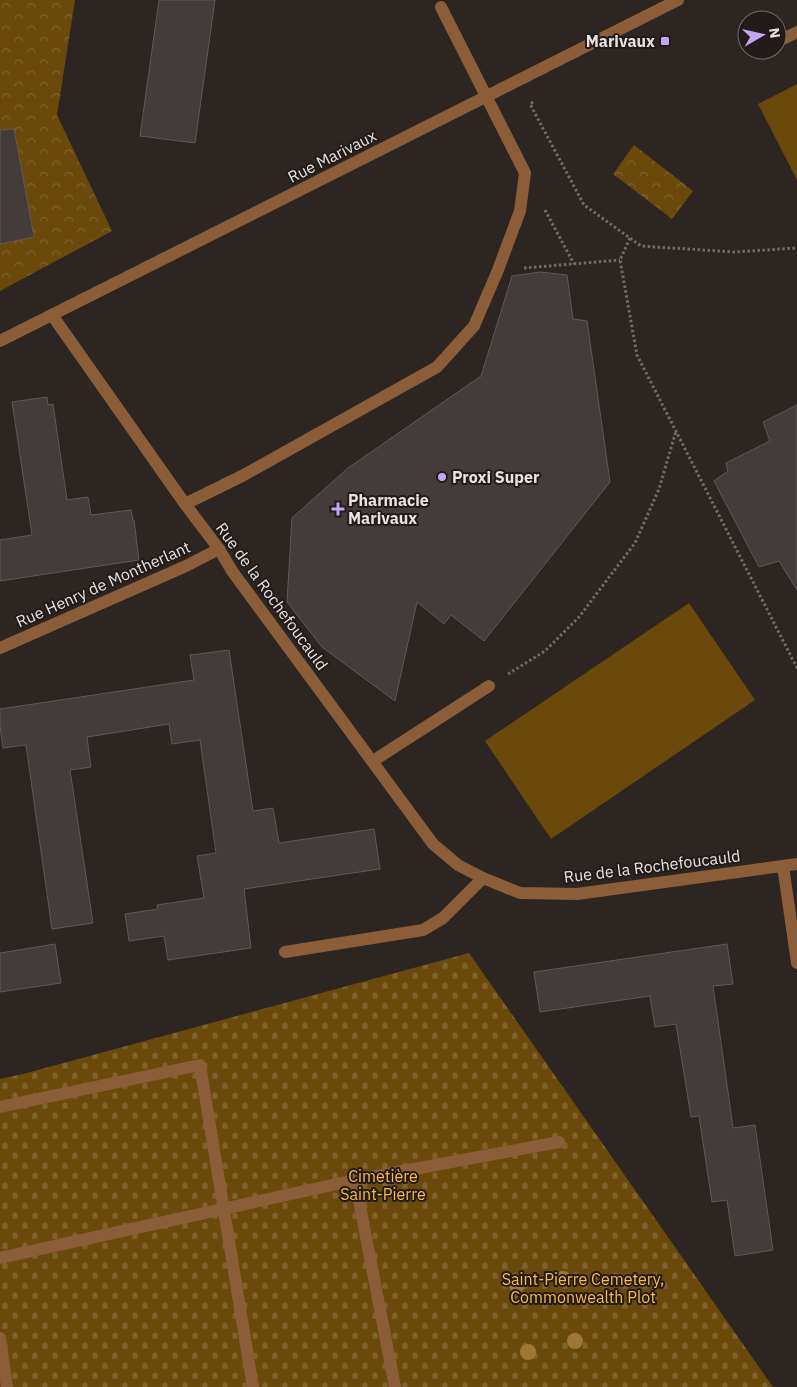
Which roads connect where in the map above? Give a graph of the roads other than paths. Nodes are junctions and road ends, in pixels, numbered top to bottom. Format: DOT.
graph roads {
  1 [pos="678,0"];
  2 [pos="441,7"];
  3 [pos="486,97"];
  4 [pos="52,315"];
  5 [pos="0,342"];
  6 [pos="185,504"];
  7 [pos="219,549"];
  8 [pos="0,648"];
  9 [pos="489,686"];
  10 [pos="373,761"];
  11 [pos="797,864"];
  12 [pos="783,866"];
  13 [pos="483,878"];
  14 [pos="285,952"];
  15 [pos="797,962"];
  16 [pos="0,1107"];
  17 [pos="559,1142"];
  18 [pos="355,1180"];
  19 [pos="224,1208"];
  20 [pos="0,1258"];
  21 [pos="0,1338"];
  22 [pos="7,1387"];
  23 [pos="253,1387"];
  24 [pos="395,1387"];
  1 -- 3 [label="street, Rue Marivaux"];
  2 -- 3 [label="street"];
  3 -- 4 [label="street, Rue Marivaux"];
  3 -- 6 [label="street"];
  4 -- 5 [label="street, Rue Marivaux"];
  4 -- 6 [label="street, Rue de la Rochefoucauld"];
  6 -- 7 [label="street, Rue de la Rochefoucauld"];
  7 -- 8 [label="street, Rue Henry de Montherlant"];
  7 -- 10 [label="street, Rue de la Rochefoucauld"];
  9 -- 10 [label="street"];
  10 -- 13 [label="street, Rue de la Rochefoucauld"];
  11 -- 12 [label="street, Rue de la Rochefoucauld"];
  12 -- 13 [label="street, Rue de la Rochefoucauld"];
  12 -- 15 [label="street"];
  13 -- 14 [label="street"];
  16 -- 19 [label="street"];
  17 -- 18 [label="street"];
  18 -- 19 [label="street"];
  18 -- 24 [label="street"];
  19 -- 20 [label="street"];
  19 -- 23 [label="street"];
  21 -- 22 [label="street"];
}
